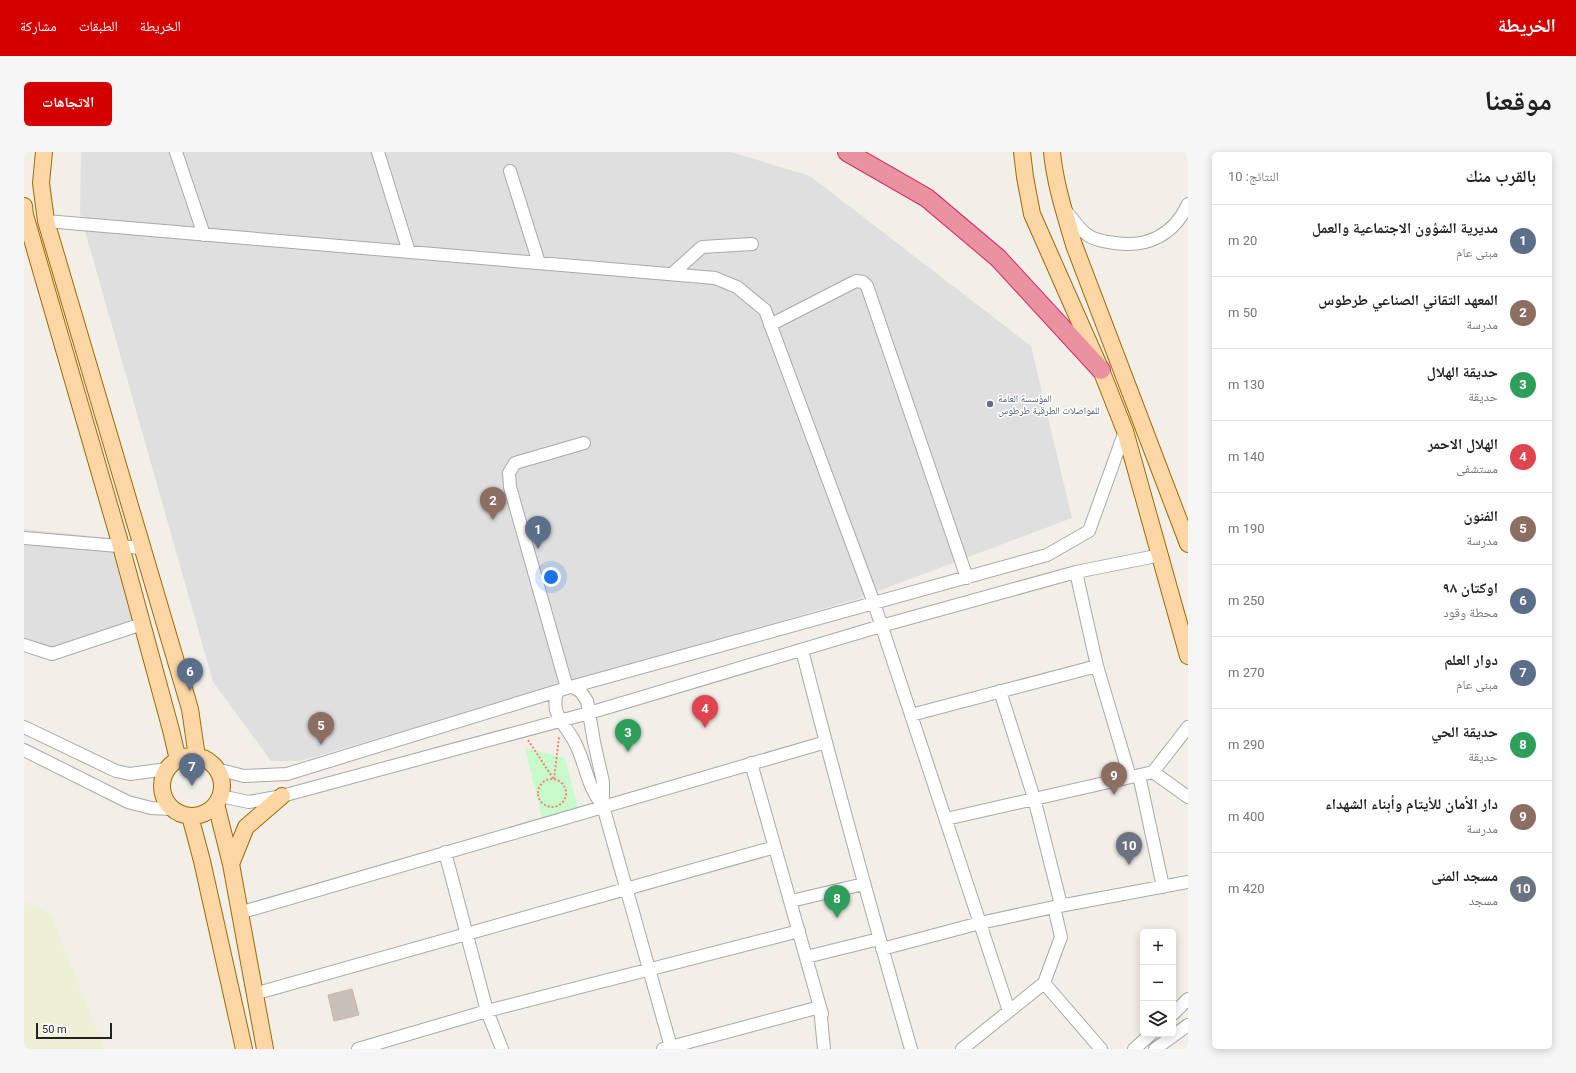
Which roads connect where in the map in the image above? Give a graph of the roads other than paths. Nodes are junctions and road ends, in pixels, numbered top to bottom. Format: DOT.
graph roads {
  1 [pos="44,152"];
  2 [pos="176,152"];
  3 [pos="378,152"];
  4 [pos="847,152"];
  5 [pos="1022,152"];
  6 [pos="1052,152"];
  7 [pos="510,171"];
  8 [pos="1188,204"];
  9 [pos="24,206"];
  10 [pos="1064,208"];
  11 [pos="46,221"];
  12 [pos="26,222"];
  13 [pos="204,235"];
  14 [pos="752,244"];
  15 [pos="409,252"];
  16 [pos="539,263"];
  17 [pos="672,274"];
  18 [pos="770,325"];
  19 [pos="1101,370"];
  20 [pos="1125,431"];
  21 [pos="584,443"];
  22 [pos="24,538"];
  23 [pos="1188,544"];
  24 [pos="121,547"];
  25 [pos="142,548"];
  26 [pos="1160,555"];
  27 [pos="1076,572"];
  28 [pos="967,578"];
  29 [pos="874,603"];
  30 [pos="142,624"];
  31 [pos="881,626"];
  32 [pos="24,645"];
  33 [pos="802,650"];
  34 [pos="1188,656"];
  35 [pos="1097,666"];
  36 [pos="565,689"];
  37 [pos="1000,691"];
  38 [pos="589,713"];
  39 [pos="911,715"];
  40 [pos="561,720"];
  41 [pos="24,727"];
  42 [pos="1188,727"];
  43 [pos="826,742"];
  44 [pos="24,750"];
  45 [pos="197,757"];
  46 [pos="752,762"];
  47 [pos="172,764"];
  48 [pos="216,769"];
  49 [pos="1153,772"];
  50 [pos="1134,776"];
  51 [pos="282,796"];
  52 [pos="1188,797"];
  53 [pos="1034,798"];
  54 [pos="218,800"];
  55 [pos="603,806"];
  56 [pos="172,809"];
  57 [pos="190,816"];
  58 [pos="946,819"];
  59 [pos="775,847"];
  60 [pos="445,852"];
  61 [pos="231,864"];
  62 [pos="1188,882"];
  63 [pos="864,884"];
  64 [pos="1163,887"];
  65 [pos="626,889"];
  66 [pos="791,901"];
  67 [pos="1057,906"];
  68 [pos="239,913"];
  69 [pos="980,923"];
  70 [pos="799,931"];
  71 [pos="467,934"];
  72 [pos="881,944"];
  73 [pos="806,957"];
  74 [pos="649,969"];
  75 [pos="1044,983"];
  76 [pos="254,994"];
  77 [pos="1188,999"];
  78 [pos="820,1007"];
  79 [pos="487,1011"];
  80 [pos="1009,1011"];
  81 [pos="1176,1011"];
  82 [pos="1188,1025"];
  83 [pos="1148,1037"];
  84 [pos="667,1048"];
  85 [pos="244,1049"];
  86 [pos="265,1049"];
  87 [pos="358,1049"];
  88 [pos="502,1049"];
  89 [pos="824,1049"];
  90 [pos="832,1049"];
  91 [pos="911,1049"];
  92 [pos="962,1049"];
  93 [pos="1101,1049"];
  94 [pos="1134,1049"];
  95 [pos="1155,1049"];
  1 -- 11 [label="main road"];
  2 -- 13 [label="street"];
  3 -- 15 [label="street"];
  4 -- 19 [label="highway"];
  5 -- 19 [label="main road"];
  6 -- 10 [label="main road"];
  7 -- 16 [label="street"];
  8 -- 10 [label="street"];
  9 -- 12 [label="main road"];
  10 -- 23 [label="main road"];
  11 -- 13 [label="street"];
  11 -- 25 [label="main road"];
  12 -- 24 [label="main road"];
  13 -- 15 [label="street"];
  14 -- 17 [label="street"];
  15 -- 16 [label="street"];
  16 -- 17 [label="street"];
  17 -- 18 [label="street"];
  18 -- 28 [label="street"];
  18 -- 29 [label="street"];
  19 -- 20 [label="main road"];
  20 -- 26 [label="main road"];
  20 -- 28 [label="street"];
  21 -- 36 [label="street"];
  22 -- 24 [label="street"];
  24 -- 25 [label="street"];
  24 -- 30 [label="main road"];
  25 -- 45 [label="main road"];
  26 -- 27 [label="street"];
  26 -- 34 [label="main road"];
  27 -- 31 [label="street"];
  27 -- 35 [label="street"];
  28 -- 29 [label="street"];
  29 -- 31 [label="street"];
  29 -- 36 [label="street"];
  30 -- 32 [label="street"];
  30 -- 47 [label="main road"];
  31 -- 33 [label="street"];
  31 -- 39 [label="street"];
  33 -- 38 [label="street"];
  33 -- 43 [label="street"];
  35 -- 37 [label="street"];
  35 -- 50 [label="street"];
  36 -- 38 [label="street"];
  36 -- 40 [label="street"];
  36 -- 48 [label="street"];
  37 -- 39 [label="street"];
  37 -- 53 [label="street"];
  38 -- 40 [label="street"];
  38 -- 55 [label="street"];
  39 -- 58 [label="street"];
  40 -- 51 [label="street"];
  40 -- 55 [label="street"];
  41 -- 47 [label="street"];
  42 -- 49 [label="street"];
  43 -- 46 [label="street"];
  43 -- 63 [label="street"];
  44 -- 56 [label="street"];
  45 -- 47 [label="main road"];
  45 -- 48 [label="main road"];
  46 -- 55 [label="street"];
  46 -- 59 [label="street"];
  47 -- 56 [label="main road"];
  48 -- 54 [label="main road"];
  49 -- 50 [label="street"];
  49 -- 52 [label="street"];
  50 -- 53 [label="street"];
  50 -- 64 [label="street"];
  51 -- 54 [label="street"];
  51 -- 61 [label="main road"];
  53 -- 58 [label="street"];
  53 -- 67 [label="street"];
  54 -- 57 [label="main road"];
  54 -- 61 [label="main road"];
  55 -- 60 [label="street"];
  55 -- 65 [label="street"];
  56 -- 57 [label="main road"];
  57 -- 85 [label="main road"];
  58 -- 69 [label="street"];
  59 -- 65 [label="street"];
  59 -- 66 [label="street"];
  60 -- 68 [label="street"];
  60 -- 71 [label="street"];
  61 -- 68 [label="main road"];
  62 -- 64 [label="street"];
  63 -- 66 [label="street"];
  63 -- 72 [label="street"];
  64 -- 67 [label="street"];
  65 -- 71 [label="street"];
  65 -- 74 [label="street"];
  66 -- 70 [label="street"];
  67 -- 69 [label="street"];
  67 -- 75 [label="street"];
  68 -- 76 [label="main road"];
  69 -- 72 [label="street"];
  69 -- 80 [label="street"];
  70 -- 73 [label="street"];
  70 -- 74 [label="street"];
  71 -- 76 [label="street"];
  71 -- 79 [label="street"];
  72 -- 73 [label="street"];
  72 -- 91 [label="street"];
  73 -- 78 [label="street"];
  74 -- 79 [label="street"];
  74 -- 84 [label="street"];
  75 -- 80 [label="street"];
  75 -- 93 [label="street"];
  76 -- 86 [label="main road"];
  77 -- 81 [label="street"];
  78 -- 84 [label="street"];
  78 -- 89 [label="street"];
  78 -- 90 [label="street"];
  79 -- 87 [label="street"];
  79 -- 88 [label="street"];
  80 -- 92 [label="street"];
  82 -- 95 [label="street"];
  83 -- 94 [label="street"];
}
